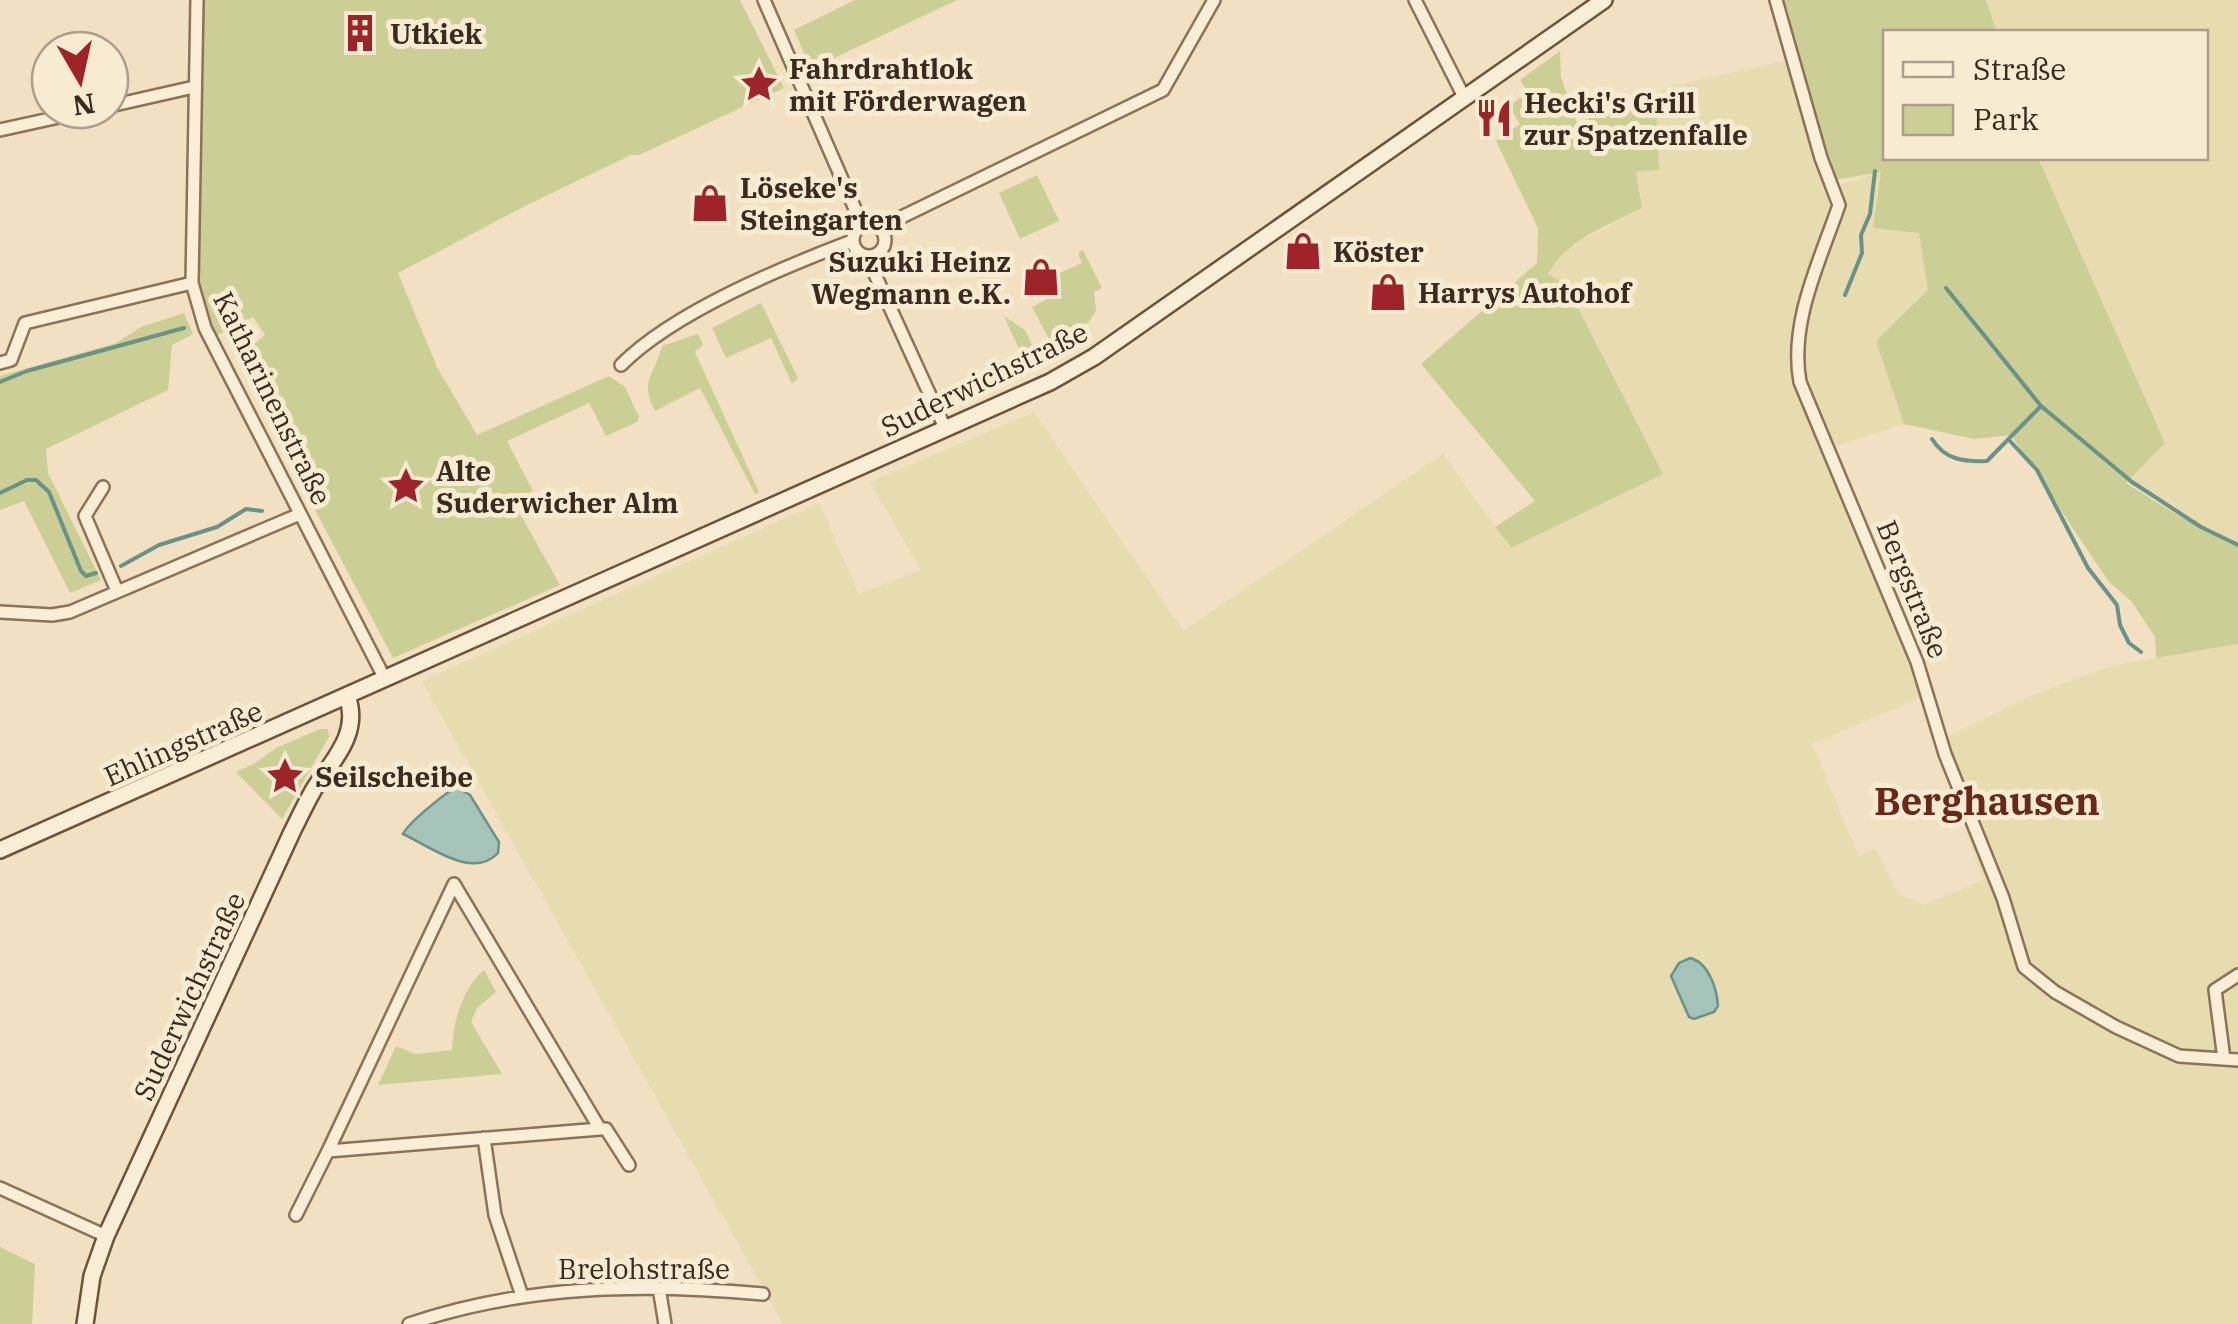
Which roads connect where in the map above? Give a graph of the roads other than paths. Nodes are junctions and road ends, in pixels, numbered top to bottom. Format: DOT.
graph roads {
  1 [pos="197,0"];
  2 [pos="764,0"];
  3 [pos="1214,0"];
  4 [pos="1416,0"];
  5 [pos="1604,0"];
  6 [pos="1776,0"];
  7 [pos="194,87"];
  8 [pos="1464,97"];
  9 [pos="130,101"];
  10 [pos="30,123"];
  11 [pos="0,130"];
  12 [pos="862,226"];
  13 [pos="880,228"];
  14 [pos="852,241"];
  15 [pos="867,256"];
  16 [pos="192,283"];
  17 [pos="0,364"];
  18 [pos="621,366"];
  19 [pos="945,428"];
  20 [pos="103,487"];
  21 [pos="300,514"];
  22 [pos="117,591"];
  23 [pos="0,612"];
  24 [pos="384,679"];
  25 [pos="347,696"];
  26 [pos="0,850"];
  27 [pos="2238,975"];
  28 [pos="2224,1059"];
  29 [pos="2238,1060"];
  30 [pos="600,1130"];
  31 [pos="484,1138"];
  32 [pos="328,1151"];
  33 [pos="629,1165"];
  34 [pos="0,1188"];
  35 [pos="296,1216"];
  36 [pos="106,1236"];
  37 [pos="659,1288"];
  38 [pos="763,1294"];
  39 [pos="522,1296"];
  40 [pos="85,1324"];
  41 [pos="410,1324"];
  42 [pos="666,1324"];
  1 -- 7 [label="street, Katharinenstraße"];
  2 -- 12 [label="street"];
  3 -- 13 [label="street"];
  4 -- 8 [label="street"];
  5 -- 8 [label="main road, Suderwichstraße"];
  6 -- 28 [label="street, Bergstraße"];
  7 -- 9 [label="street"];
  7 -- 16 [label="street, Katharinenstraße"];
  8 -- 19 [label="main road, Suderwichstraße"];
  10 -- 11 [label="street"];
  12 -- 13 [label="street"];
  12 -- 14 [label="street"];
  13 -- 15 [label="street"];
  14 -- 15 [label="street"];
  14 -- 18 [label="street"];
  15 -- 19 [label="street"];
  16 -- 17 [label="street"];
  16 -- 21 [label="street, Katharinenstraße"];
  19 -- 24 [label="main road, Suderwichstraße"];
  20 -- 22 [label="street"];
  21 -- 22 [label="street"];
  21 -- 24 [label="street, Katharinenstraße"];
  22 -- 23 [label="street"];
  24 -- 25 [label="main road, Ehlingstraße"];
  25 -- 26 [label="main road, Ehlingstraße"];
  25 -- 36 [label="main road, Suderwichstraße"];
  27 -- 28 [label="street"];
  28 -- 29 [label="street, Bergstraße"];
  30 -- 31 [label="street"];
  30 -- 32 [label="street"];
  30 -- 33 [label="street"];
  31 -- 32 [label="street"];
  31 -- 39 [label="street"];
  32 -- 35 [label="street"];
  34 -- 36 [label="street"];
  36 -- 40 [label="main road, Suderwichstraße"];
  37 -- 38 [label="street, Brelohstraße"];
  37 -- 39 [label="street, Brelohstraße"];
  37 -- 42 [label="street"];
  39 -- 41 [label="street, Brelohstraße"];
}
